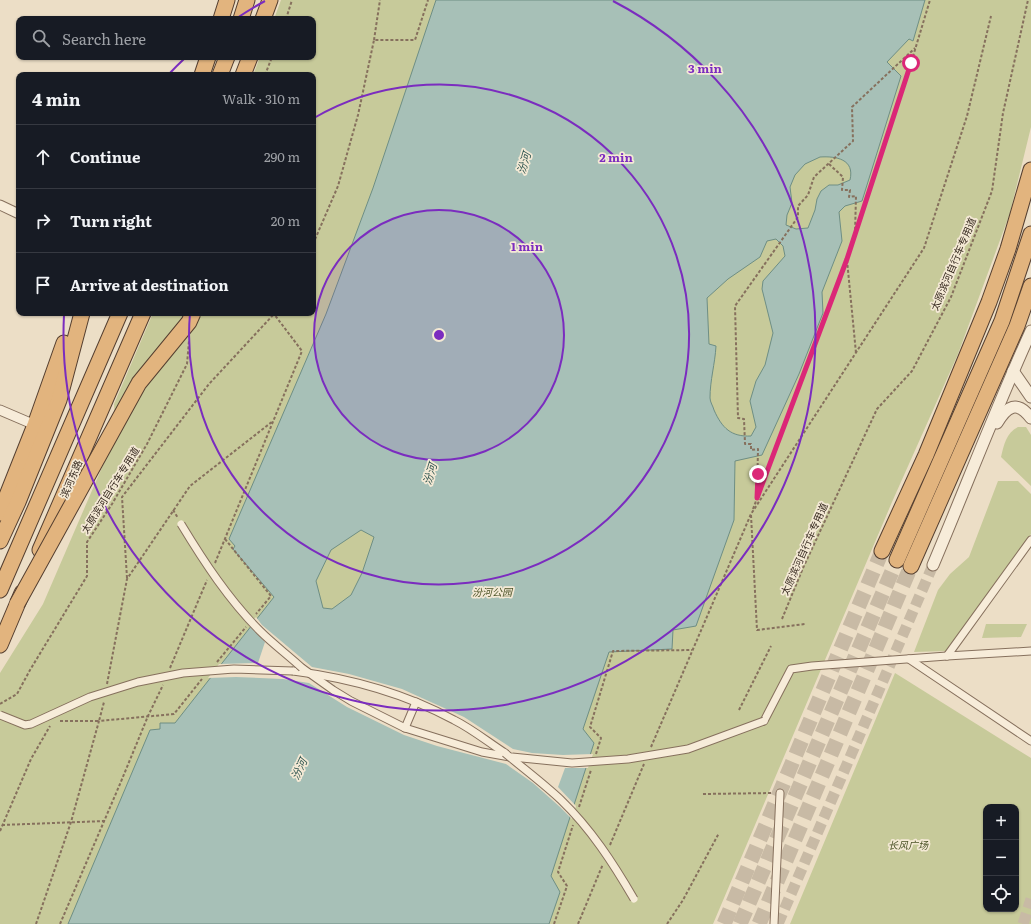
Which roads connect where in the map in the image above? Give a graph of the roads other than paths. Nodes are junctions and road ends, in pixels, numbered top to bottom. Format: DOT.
graph roads {
  1 [pos="227,0"];
  2 [pos="247,0"];
  3 [pos="270,0"];
  4 [pos="223,16"];
  5 [pos="242,16"];
  6 [pos="264,16"];
  7 [pos="207,60"];
  8 [pos="218,60"];
  9 [pos="226,60"];
  10 [pos="249,60"];
  11 [pos="203,72"];
  12 [pos="216,72"];
  13 [pos="221,72"];
  14 [pos="244,72"];
  15 [pos="1031,170"];
  16 [pos="0,205"];
  17 [pos="16,213"];
  18 [pos="1031,234"];
  19 [pos="1031,286"];
  20 [pos="72,316"];
  21 [pos="81,316"];
  22 [pos="119,316"];
  23 [pos="142,316"];
  24 [pos="192,316"];
  25 [pos="1031,331"];
  26 [pos="1013,371"];
  27 [pos="1031,397"];
  28 [pos="0,410"];
  29 [pos="1031,418"];
  30 [pos="35,426"];
  31 [pos="984,443"];
  32 [pos="0,513"];
  33 [pos="181,524"];
  34 [pos="1031,540"];
  35 [pos="0,541"];
  36 [pos="882,551"];
  37 [pos="897,560"];
  38 [pos="933,565"];
  39 [pos="911,566"];
  40 [pos="0,590"];
  41 [pos="17,604"];
  42 [pos="0,645"];
  43 [pos="1031,651"];
  44 [pos="948,656"];
  45 [pos="909,659"];
  46 [pos="416,702"];
  47 [pos="0,715"];
  48 [pos="405,728"];
  49 [pos="1031,742"];
  50 [pos="780,793"];
  51 [pos="634,899"];
  52 [pos="774,924"];
  1 -- 4 [label="highway"];
  2 -- 5 [label="highway"];
  3 -- 6 [label="highway"];
  7 -- 11 [label="highway"];
  8 -- 12 [label="highway"];
  9 -- 13 [label="highway"];
  10 -- 14 [label="highway"];
  15 -- 36 [label="highway"];
  16 -- 17 [label="street"];
  18 -- 37 [label="highway"];
  19 -- 39 [label="highway"];
  20 -- 30 [label="highway"];
  21 -- 35 [label="highway"];
  22 -- 40 [label="highway"];
  23 -- 41 [label="highway, 滨河东路"];
  24 -- 41 [label="highway, bridge"];
  25 -- 26 [label="street"];
  26 -- 27 [label="street"];
  26 -- 31 [label="street"];
  28 -- 30 [label="street"];
  29 -- 31 [label="street"];
  30 -- 32 [label="highway"];
  31 -- 38 [label="street"];
  33 -- 48 [label="street, bridge"];
  34 -- 44 [label="street"];
  41 -- 42 [label="highway, 滨河东路"];
  43 -- 44 [label="street"];
  44 -- 45 [label="street"];
  45 -- 48 [label="street, bridge"];
  45 -- 49 [label="street"];
  46 -- 47 [label="street, bridge"];
  46 -- 48 [label="street"];
  46 -- 51 [label="street, bridge"];
  50 -- 52 [label="street"];
}
